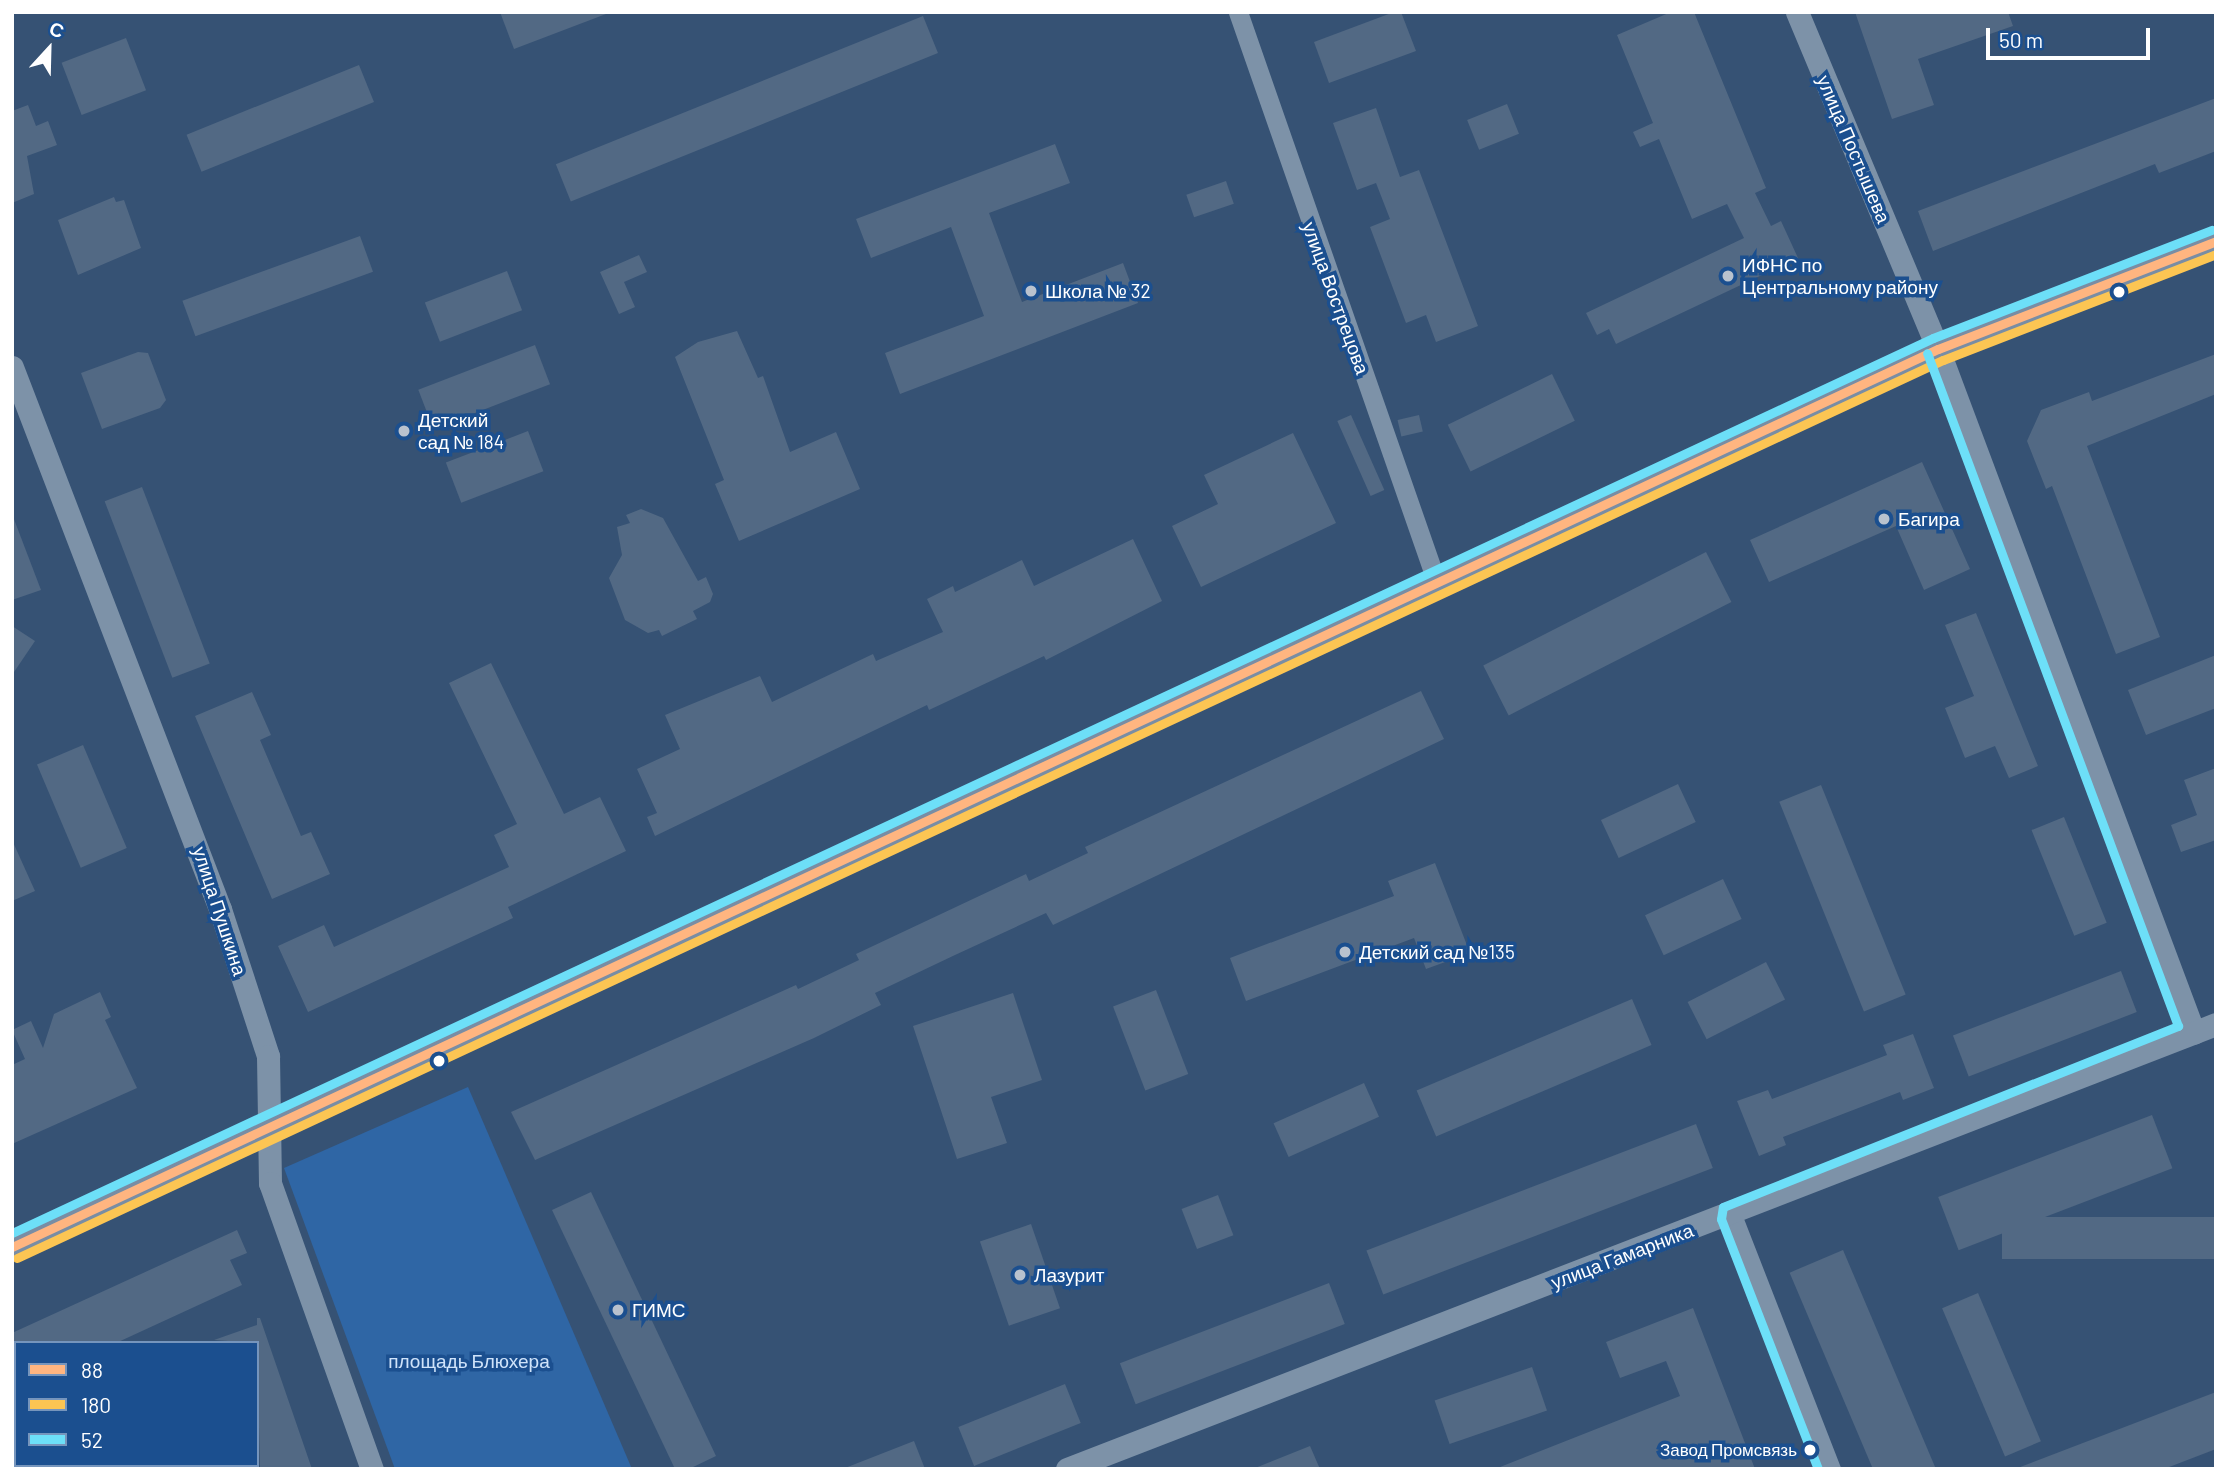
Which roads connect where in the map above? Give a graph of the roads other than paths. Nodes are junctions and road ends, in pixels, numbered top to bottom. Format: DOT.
graph roads {
  1 [pos="1238,12"];
  2 [pos="1797,12"];
  3 [pos="2216,241"];
  4 [pos="1938,349"];
  5 [pos="12,367"];
  6 [pos="1437,583"];
  7 [pos="2216,1024"];
  8 [pos="2194,1032"];
  9 [pos="270,1126"];
  10 [pos="1732,1215"];
  11 [pos="12,1247"];
  12 [pos="372,1469"];
  13 [pos="1066,1469"];
  14 [pos="1831,1469"];
  1 -- 6 [label="street, улица Вострецова"];
  2 -- 4 [label="street, улица Постышева"];
  3 -- 4 [label="main road"];
  4 -- 6 [label="main road"];
  4 -- 8 [label="street, улица Постышева"];
  5 -- 9 [label="street, улица Пушкина"];
  6 -- 9 [label="main road"];
  7 -- 8 [label="street, улица Гамарника"];
  8 -- 10 [label="street, улица Гамарника"];
  9 -- 11 [label="main road"];
  9 -- 12 [label="street, улица Пушкина"];
  10 -- 13 [label="street, улица Гамарника"];
  10 -- 14 [label="street"];
}
